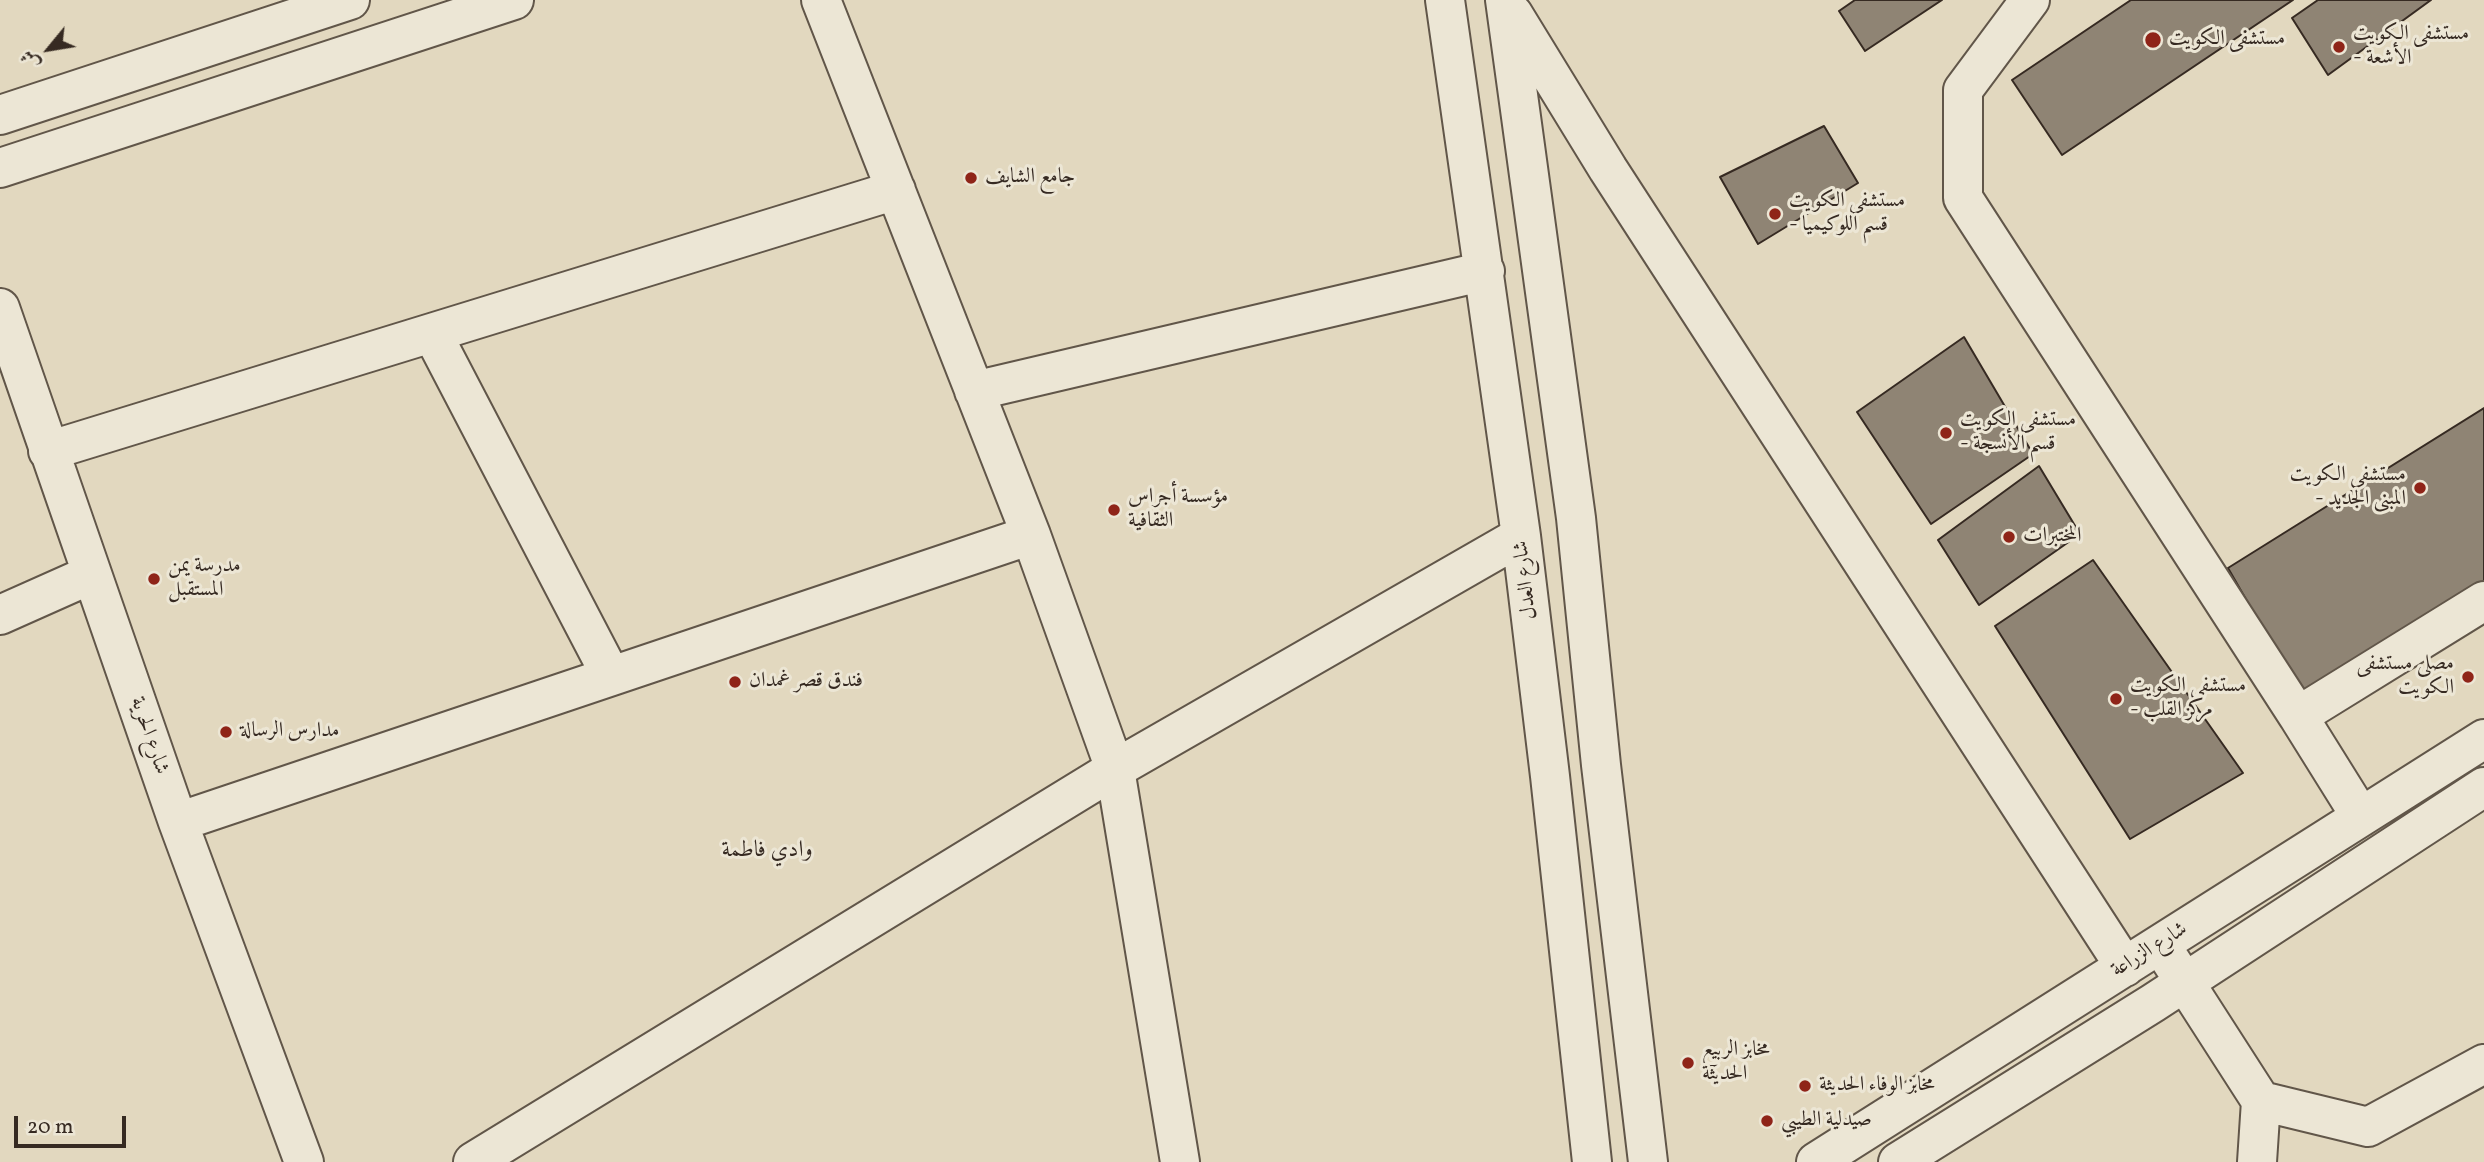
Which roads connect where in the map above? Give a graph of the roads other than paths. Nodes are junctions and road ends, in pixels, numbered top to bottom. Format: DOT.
graph roads {
  1 [pos="514,0"];
  2 [pos="821,0"];
  3 [pos="1446,0"];
  4 [pos="1505,0"];
  5 [pos="2030,0"];
  6 [pos="328,4"];
  7 [pos="0,115"];
  8 [pos="0,168"];
  9 [pos="896,190"];
  10 [pos="1485,271"];
  11 [pos="0,308"];
  12 [pos="432,333"];
  13 [pos="974,391"];
  14 [pos="48,451"];
  15 [pos="1031,535"];
  16 [pos="1521,536"];
  17 [pos="92,574"];
  18 [pos="2484,601"];
  19 [pos="0,615"];
  20 [pos="611,676"];
  21 [pos="2298,716"];
  22 [pos="2484,739"];
  23 [pos="1115,769"];
  24 [pos="2484,787"];
  25 [pos="2361,817"];
  26 [pos="178,822"];
  27 [pos="2160,945"];
  28 [pos="2124,967"];
  29 [pos="2185,983"];
  30 [pos="2484,1064"];
  31 [pos="2261,1101"];
  32 [pos="304,1162"];
  33 [pos="473,1162"];
  34 [pos="1180,1162"];
  35 [pos="1592,1162"];
  36 [pos="1648,1162"];
  37 [pos="1816,1162"];
  38 [pos="1898,1162"];
  39 [pos="2258,1162"];
  1 -- 8 [label="street"];
  2 -- 9 [label="street"];
  3 -- 10 [label="street, شارع العدل"];
  4 -- 28 [label="street"];
  4 -- 36 [label="street"];
  5 -- 21 [label="street"];
  6 -- 7 [label="street"];
  9 -- 12 [label="street"];
  9 -- 13 [label="street"];
  10 -- 13 [label="street"];
  10 -- 16 [label="street, شارع العدل"];
  11 -- 14 [label="street, شارع الحرية"];
  12 -- 14 [label="street"];
  12 -- 20 [label="street"];
  13 -- 15 [label="street"];
  14 -- 17 [label="street, شارع الحرية"];
  15 -- 20 [label="street"];
  15 -- 23 [label="street"];
  16 -- 23 [label="street"];
  16 -- 35 [label="street, شارع العدل"];
  17 -- 19 [label="street"];
  17 -- 26 [label="street, شارع الحرية"];
  18 -- 21 [label="street"];
  20 -- 26 [label="street"];
  21 -- 25 [label="street"];
  22 -- 25 [label="street, شارع الزراعة"];
  23 -- 33 [label="street"];
  23 -- 34 [label="street"];
  24 -- 29 [label="street"];
  25 -- 27 [label="street, شارع الزراعة"];
  26 -- 32 [label="street, شارع الحرية"];
  27 -- 28 [label="street, شارع الزراعة"];
  27 -- 29 [label="street"];
  28 -- 37 [label="street, شارع الزراعة"];
  29 -- 31 [label="street"];
  29 -- 38 [label="street"];
  30 -- 31 [label="street"];
  31 -- 39 [label="street"];
}
